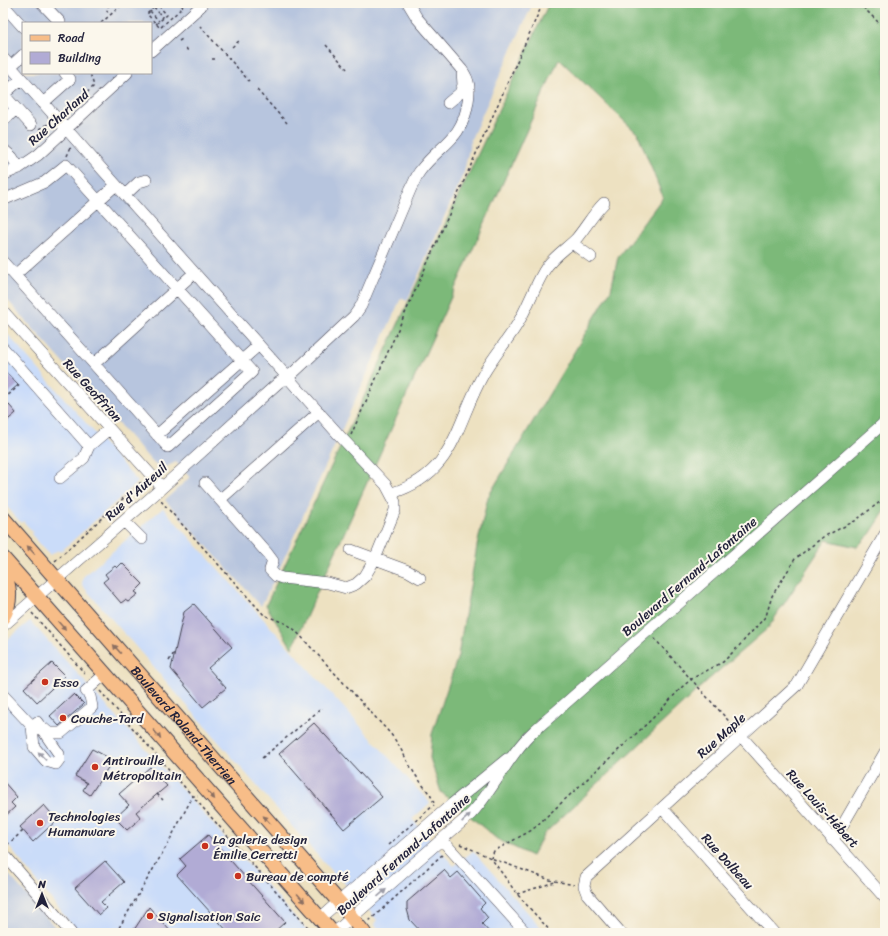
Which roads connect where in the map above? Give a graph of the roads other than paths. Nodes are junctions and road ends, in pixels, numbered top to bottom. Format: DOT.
graph roads {
  1 [pos="42,3"];
  2 [pos="408,3"];
  3 [pos="202,6"];
  4 [pos="7,7"];
  5 [pos="60,22"];
  6 [pos="22,26"];
  7 [pos="152,50"];
  8 [pos="22,56"];
  9 [pos="7,63"];
  10 [pos="462,70"];
  11 [pos="66,74"];
  12 [pos="127,74"];
  13 [pos="21,79"];
  14 [pos="3,94"];
  15 [pos="42,103"];
  16 [pos="448,103"];
  17 [pos="16,109"];
  18 [pos="3,121"];
  19 [pos="36,127"];
  20 [pos="67,130"];
  21 [pos="4,147"];
  22 [pos="19,168"];
  23 [pos="3,175"];
  24 [pos="116,185"];
  25 [pos="3,200"];
  26 [pos="98,201"];
  27 [pos="604,203"];
  28 [pos="572,243"];
  29 [pos="591,257"];
  30 [pos="3,262"];
  31 [pos="194,273"];
  32 [pos="15,276"];
  33 [pos="177,289"];
  34 [pos="5,318"];
  35 [pos="259,344"];
  36 [pos="3,348"];
  37 [pos="241,360"];
  38 [pos="94,364"];
  39 [pos="287,377"];
  40 [pos="319,412"];
  41 [pos="885,422"];
  42 [pos="109,429"];
  43 [pos="157,434"];
  44 [pos="89,446"];
  45 [pos="60,478"];
  46 [pos="205,483"];
  47 [pos="162,488"];
  48 [pos="392,493"];
  49 [pos="219,499"];
  50 [pos="3,518"];
  51 [pos="124,520"];
  52 [pos="885,534"];
  53 [pos="142,539"];
  54 [pos="351,550"];
  55 [pos="3,558"];
  56 [pos="375,559"];
  57 [pos="3,567"];
  58 [pos="420,578"];
  59 [pos="57,579"];
  60 [pos="36,597"];
  61 [pos="3,617"];
  62 [pos="3,626"];
  63 [pos="105,674"];
  64 [pos="3,695"];
  65 [pos="739,734"];
  66 [pos="885,752"];
  67 [pos="514,753"];
  68 [pos="662,808"];
  69 [pos="442,840"];
  70 [pos="832,840"];
  71 [pos="3,853"];
  72 [pos="885,898"];
  73 [pos="339,902"];
  74 [pos="320,918"];
  75 [pos="352,918"];
  76 [pos="368,925"];
  77 [pos="71,933"];
  78 [pos="334,933"];
  79 [pos="526,933"];
  80 [pos="621,933"];
  81 [pos="774,933"];
  1 -- 5 [label="street"];
  2 -- 10 [label="street, Rue d'Auteuil"];
  3 -- 7 [label="street"];
  4 -- 6 [label="street"];
  8 -- 9 [label="street"];
  9 -- 13 [label="street"];
  10 -- 16 [label="street"];
  10 -- 39 [label="street, Rue d'Auteuil"];
  11 -- 15 [label="street"];
  12 -- 20 [label="street, Rue Charland"];
  13 -- 14 [label="street"];
  13 -- 15 [label="street"];
  14 -- 17 [label="street"];
  15 -- 20 [label="street"];
  17 -- 18 [label="street"];
  17 -- 19 [label="street"];
  20 -- 22 [label="street, Rue Charland"];
  20 -- 24 [label="street"];
  21 -- 22 [label="street"];
  22 -- 23 [label="street, Rue Charland"];
  24 -- 26 [label="street"];
  24 -- 31 [label="street"];
  25 -- 26 [label="street"];
  26 -- 32 [label="street"];
  26 -- 33 [label="street"];
  27 -- 28 [label="street"];
  28 -- 29 [label="street"];
  28 -- 48 [label="street"];
  30 -- 32 [label="street"];
  31 -- 33 [label="street"];
  31 -- 35 [label="street"];
  32 -- 38 [label="street"];
  33 -- 37 [label="street"];
  33 -- 38 [label="street"];
  34 -- 42 [label="street, Rue Geoffrion"];
  35 -- 37 [label="street"];
  35 -- 39 [label="street"];
  36 -- 44 [label="street"];
  37 -- 43 [label="street"];
  37 -- 43 [label="street"];
  38 -- 43 [label="street"];
  39 -- 40 [label="street"];
  39 -- 47 [label="street, Rue d'Auteuil"];
  40 -- 48 [label="street"];
  40 -- 49 [label="street"];
  41 -- 67 [label="street, Boulevard Fernand-Lafontaine"];
  42 -- 44 [label="street"];
  42 -- 47 [label="street, Rue Geoffrion"];
  44 -- 45 [label="street"];
  46 -- 49 [label="street"];
  47 -- 51 [label="street, Rue d'Auteuil"];
  48 -- 56 [label="street"];
  49 -- 56 [label="street"];
  59 -- 50 [label="main road, Boulevard Roland-Therrien, one-way"];
  51 -- 53 [label="street"];
  51 -- 59 [label="street, Rue d'Auteuil"];
  52 -- 65 [label="street, Rue Maple"];
  54 -- 56 [label="street"];
  55 -- 60 [label="main road, Boulevard Roland-Therrien"];
  56 -- 58 [label="street"];
  57 -- 61 [label="main road"];
  59 -- 60 [label="street, Rue d'Auteuil"];
  73 -- 59 [label="main road, Boulevard Roland-Therrien, one-way"];
  60 -- 62 [label="street, Rue d'Auteuil"];
  60 -- 63 [label="main road, Boulevard Roland-Therrien, one-way"];
  63 -- 64 [label="street, one-way"];
  63 -- 74 [label="main road, Boulevard Roland-Therrien, one-way"];
  65 -- 68 [label="street, Rue Maple"];
  65 -- 70 [label="street, Rue Louis-Hébert"];
  66 -- 70 [label="street"];
  69 -- 67 [label="street, Boulevard Fernand-Lafontaine, one-way"];
  67 -- 73 [label="street, Boulevard Fernand-Lafontaine"];
  68 -- 80 [label="street, Rue Maple"];
  68 -- 81 [label="street, Rue Dolbeau"];
  75 -- 69 [label="street, Boulevard Fernand-Lafontaine, one-way"];
  69 -- 79 [label="street"];
  70 -- 72 [label="street, Rue Louis-Hébert"];
  71 -- 77 [label="street"];
  73 -- 74 [label="street, Boulevard Fernand-Lafontaine"];
  73 -- 75 [label="main road, Boulevard Roland-Therrien"];
  74 -- 78 [label="main road, Boulevard Roland-Therrien"];
  75 -- 76 [label="main road, Boulevard Roland-Therrien"];
  75 -- 78 [label="street, Boulevard Fernand-Lafontaine"];
}
